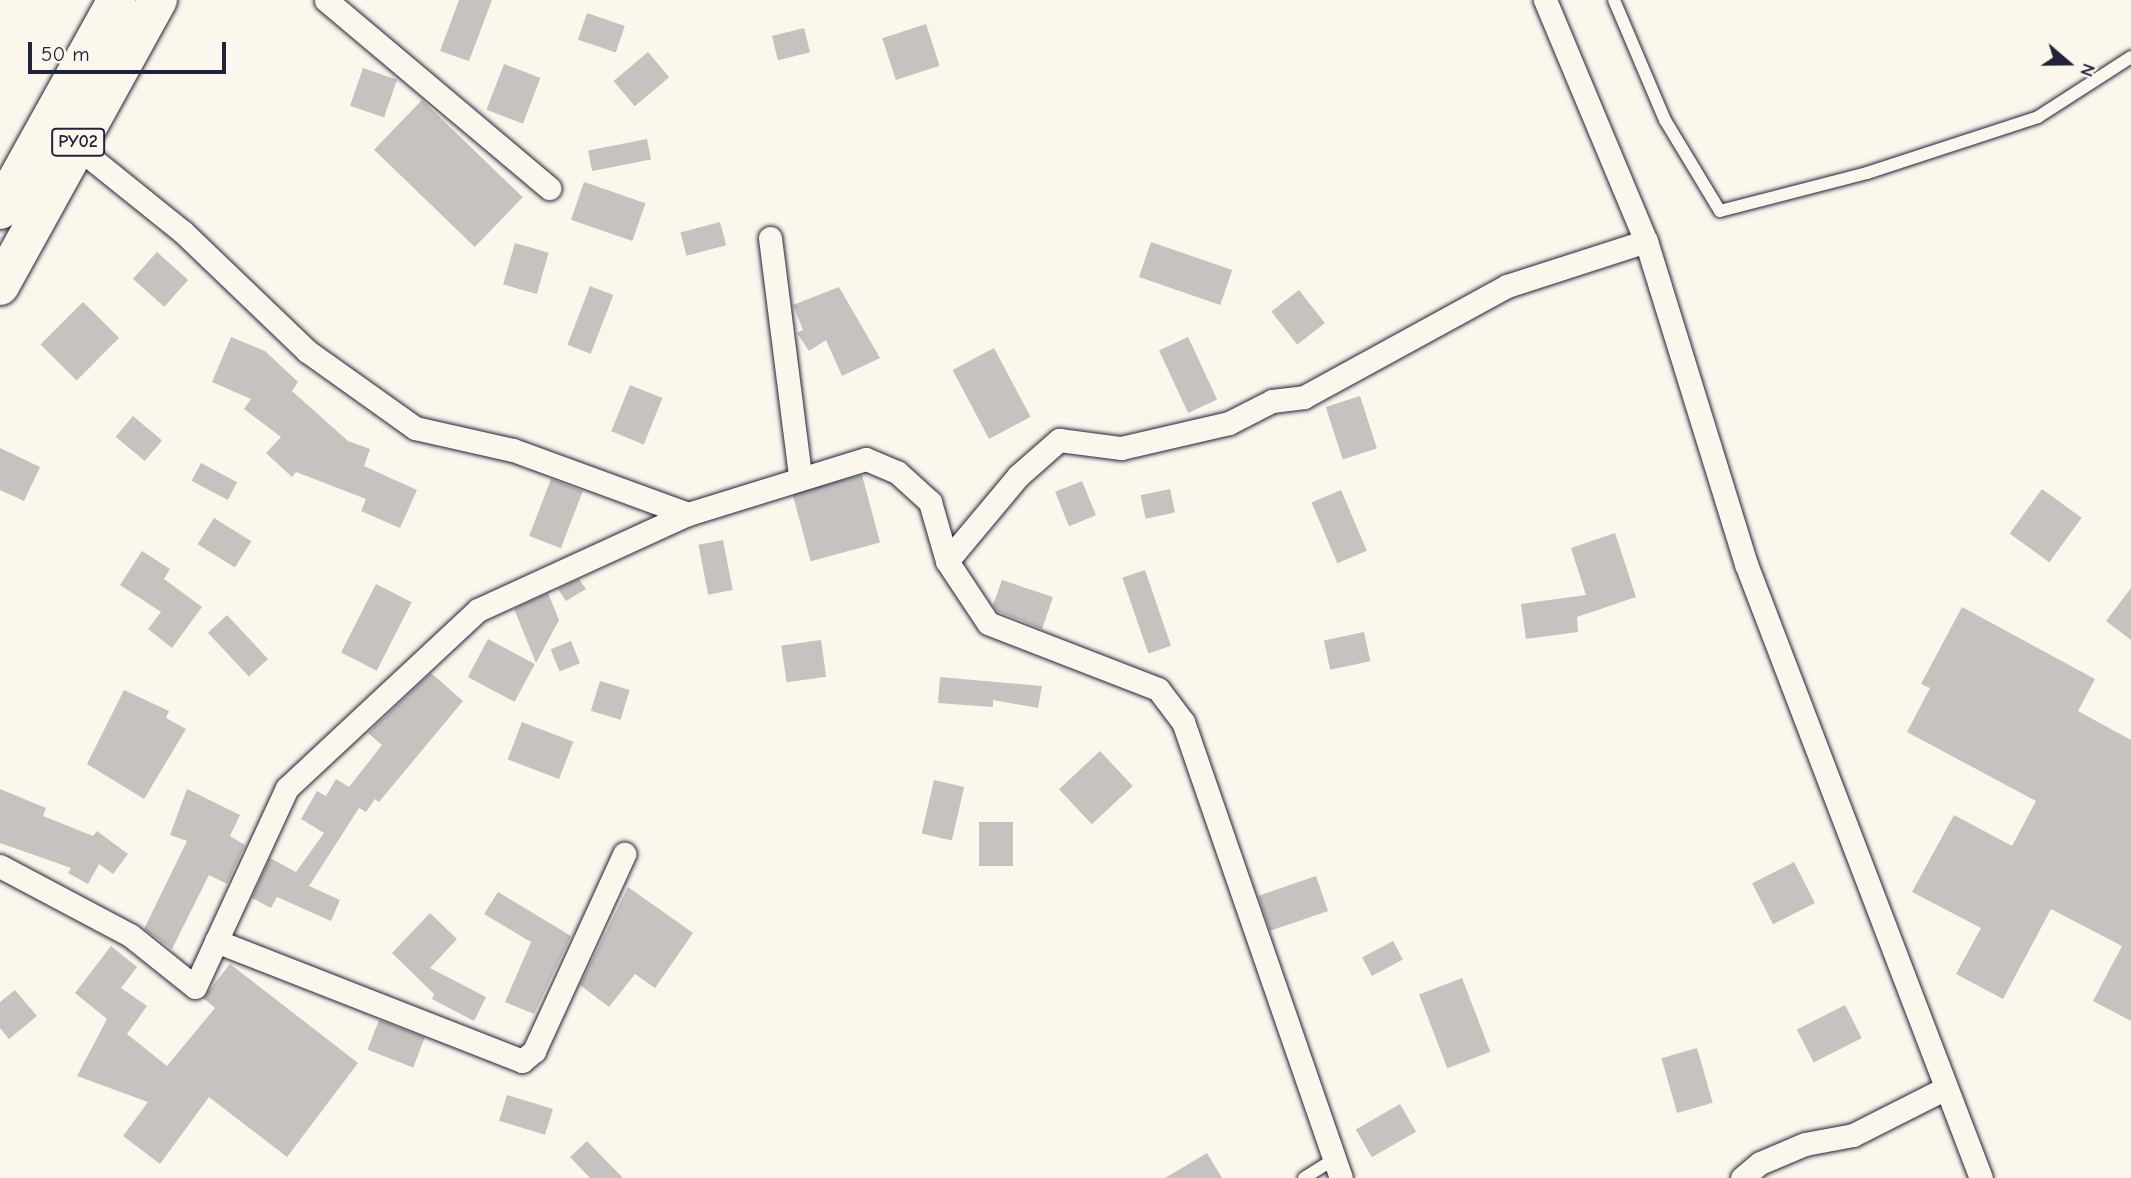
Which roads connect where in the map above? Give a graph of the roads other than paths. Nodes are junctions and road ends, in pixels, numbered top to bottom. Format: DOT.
graph roads {
  1 [pos="117,0"];
  2 [pos="158,0"];
  3 [pos="326,0"];
  4 [pos="1545,0"];
  5 [pos="1614,0"];
  6 [pos="2131,57"];
  7 [pos="76,146"];
  8 [pos="549,188"];
  9 [pos="0,210"];
  10 [pos="770,237"];
  11 [pos="1646,241"];
  12 [pos="0,286"];
  13 [pos="800,474"];
  14 [pos="688,514"];
  15 [pos="947,561"];
  16 [pos="624,853"];
  17 [pos="0,866"];
  18 [pos="216,941"];
  19 [pos="1944,1089"];
  20 [pos="1338,1168"];
  21 [pos="1304,1178"];
  22 [pos="1742,1178"];
  23 [pos="1981,1178"];
  1 -- 9 [label="highway, PY02"];
  2 -- 7 [label="highway, PY02"];
  3 -- 8 [label="street"];
  4 -- 11 [label="street"];
  5 -- 6 [label="lane"];
  7 -- 12 [label="highway, PY02"];
  7 -- 14 [label="street"];
  10 -- 13 [label="street"];
  11 -- 15 [label="street"];
  11 -- 19 [label="street"];
  13 -- 14 [label="street"];
  13 -- 15 [label="street"];
  14 -- 18 [label="street"];
  15 -- 20 [label="street"];
  16 -- 18 [label="street"];
  17 -- 18 [label="street"];
  19 -- 22 [label="street"];
  19 -- 23 [label="street"];
  20 -- 21 [label="lane"];
}
